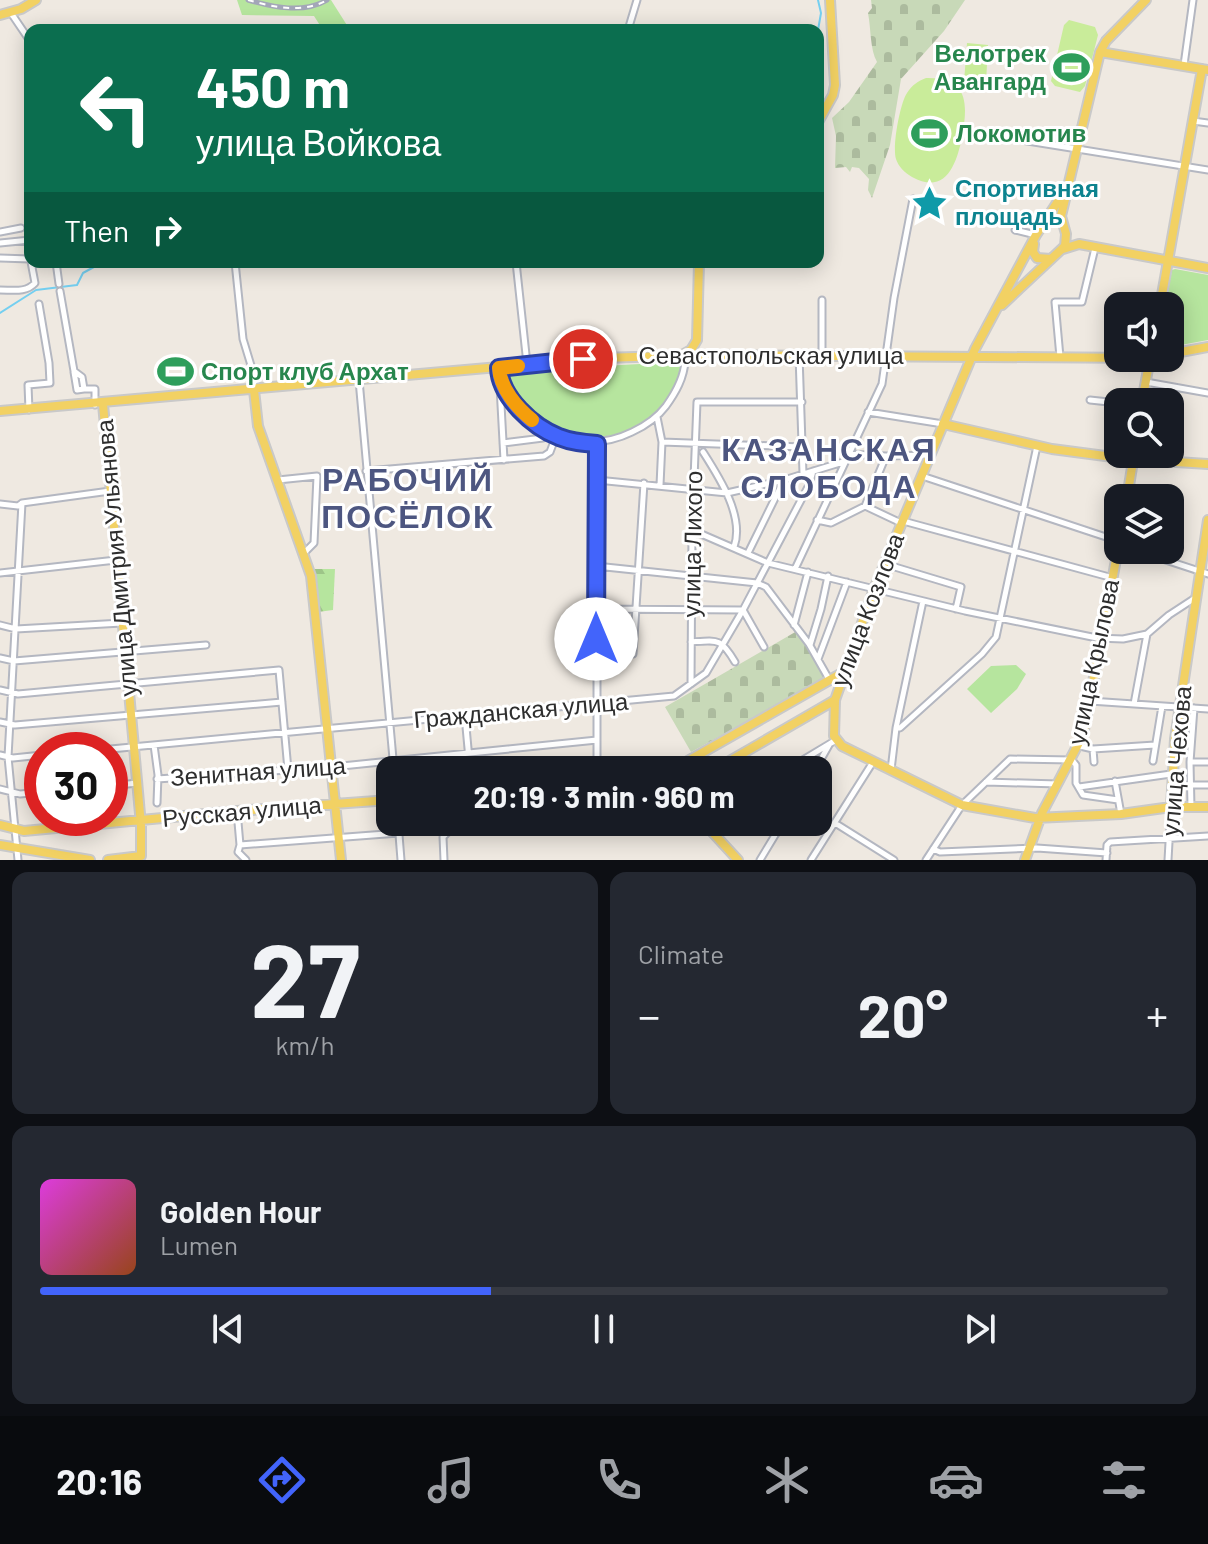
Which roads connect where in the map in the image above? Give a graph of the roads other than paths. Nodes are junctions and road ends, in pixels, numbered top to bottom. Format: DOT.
graph roads {
  1 [pos="36,0"];
  2 [pos="637,0"];
  3 [pos="830,0"];
  4 [pos="1146,0"];
  5 [pos="1193,0"];
  6 [pos="11,13"];
  7 [pos="0,15"];
  8 [pos="630,24"];
  9 [pos="24,32"];
  10 [pos="1100,52"];
  11 [pos="1184,66"];
  12 [pos="1205,69"];
  13 [pos="824,111"];
  14 [pos="1193,121"];
  15 [pos="1208,123"];
  16 [pos="984,134"];
  17 [pos="1077,149"];
  18 [pos="1185,167"];
  19 [pos="1208,170"];
  20 [pos="1066,189"];
  21 [pos="913,199"];
  22 [pos="21,228"];
  23 [pos="1015,230"];
  24 [pos="1064,231"];
  25 [pos="0,232"];
  26 [pos="1037,235"];
  27 [pos="24,241"];
  28 [pos="0,243"];
  29 [pos="1079,244"];
  30 [pos="1095,247"];
  31 [pos="1062,250"];
  32 [pos="0,258"];
  33 [pos="1054,258"];
  34 [pos="24,259"];
  35 [pos="1168,262"];
  36 [pos="32,268"];
  37 [pos="57,268"];
  38 [pos="236,268"];
  39 [pos="517,268"];
  40 [pos="699,268"];
  41 [pos="1208,268"];
  42 [pos="59,284"];
  43 [pos="0,290"];
  44 [pos="60,291"];
  45 [pos="1012,292"];
  46 [pos="1163,292"];
  47 [pos="822,300"];
  48 [pos="39,304"];
  49 [pos="697,340"];
  50 [pos="1208,347"];
  51 [pos="1184,351"];
  52 [pos="889,353"];
  53 [pos="679,355"];
  54 [pos="706,355"];
  55 [pos="799,355"];
  56 [pos="822,355"];
  57 [pos="972,357"];
  58 [pos="1060,357"];
  59 [pos="1104,358"];
  60 [pos="527,365"];
  61 [pos="1147,372"];
  62 [pos="499,373"];
  63 [pos="359,380"];
  64 [pos="1146,382"];
  65 [pos="1145,388"];
  66 [pos="254,390"];
  67 [pos="1208,393"];
  68 [pos="1090,400"];
  69 [pos="802,402"];
  70 [pos="1104,402"];
  71 [pos="99,404"];
  72 [pos="0,411"];
  73 [pos="29,411"];
  74 [pos="868,412"];
  75 [pos="657,417"];
  76 [pos="943,424"];
  77 [pos="553,434"];
  78 [pos="662,442"];
  79 [pos="503,443"];
  80 [pos="695,443"];
  81 [pos="597,444"];
  82 [pos="1037,446"];
  83 [pos="802,447"];
  84 [pos="703,452"];
  85 [pos="1104,453"];
  86 [pos="848,454"];
  87 [pos="929,455"];
  88 [pos="886,456"];
  89 [pos="504,460"];
  90 [pos="1184,461"];
  91 [pos="844,462"];
  92 [pos="1208,464"];
  93 [pos="366,471"];
  94 [pos="813,471"];
  95 [pos="803,474"];
  96 [pos="921,476"];
  97 [pos="278,480"];
  98 [pos="597,480"];
  99 [pos="784,480"];
  100 [pos="644,483"];
  101 [pos="660,485"];
  102 [pos="696,489"];
  103 [pos="111,491"];
  104 [pos="727,493"];
  105 [pos="22,503"];
  106 [pos="0,504"];
  107 [pos="865,506"];
  108 [pos="1022,509"];
  109 [pos="817,520"];
  110 [pos="1208,520"];
  111 [pos="901,522"];
  112 [pos="692,530"];
  113 [pos="1104,536"];
  114 [pos="734,547"];
  115 [pos="1014,550"];
  116 [pos="304,553"];
  117 [pos="748,553"];
  118 [pos="117,560"];
  119 [pos="768,563"];
  120 [pos="884,564"];
  121 [pos="1115,564"];
  122 [pos="1182,564"];
  123 [pos="596,566"];
  124 [pos="638,569"];
  125 [pos="795,569"];
  126 [pos="19,572"];
  127 [pos="808,572"];
  128 [pos="0,573"];
  129 [pos="1204,573"];
  130 [pos="692,574"];
  131 [pos="828,576"];
  132 [pos="1113,578"];
  133 [pos="847,582"];
  134 [pos="757,583"];
  135 [pos="874,589"];
  136 [pos="1196,598"];
  137 [pos="923,601"];
  138 [pos="596,609"];
  139 [pos="635,609"];
  140 [pos="956,609"];
  141 [pos="692,610"];
  142 [pos="743,610"];
  143 [pos="999,619"];
  144 [pos="123,622"];
  145 [pos="0,625"];
  146 [pos="794,626"];
  147 [pos="16,629"];
  148 [pos="1147,634"];
  149 [pos="1102,638"];
  150 [pos="691,642"];
  151 [pos="724,643"];
  152 [pos="206,645"];
  153 [pos="810,646"];
  154 [pos="764,647"];
  155 [pos="126,652"];
  156 [pos="633,654"];
  157 [pos="0,658"];
  158 [pos="818,660"];
  159 [pos="14,661"];
  160 [pos="735,662"];
  161 [pos="843,673"];
  162 [pos="830,681"];
  163 [pos="128,684"];
  164 [pos="691,685"];
  165 [pos="838,688"];
  166 [pos="0,690"];
  167 [pos="13,693"];
  168 [pos="835,700"];
  169 [pos="1090,701"];
  170 [pos="282,702"];
  171 [pos="597,704"];
  172 [pos="1134,704"];
  173 [pos="1162,706"];
  174 [pos="1180,706"];
  175 [pos="1194,708"];
  176 [pos="1208,709"];
  177 [pos="131,714"];
  178 [pos="465,716"];
  179 [pos="0,722"];
  180 [pos="391,723"];
  181 [pos="11,724"];
  182 [pos="896,728"];
  183 [pos="327,729"];
  184 [pos="285,732"];
  185 [pos="597,740"];
  186 [pos="833,742"];
  187 [pos="154,745"];
  188 [pos="1155,745"];
  189 [pos="1080,746"];
  190 [pos="134,747"];
  191 [pos="128,748"];
  192 [pos="1093,749"];
  193 [pos="468,754"];
  194 [pos="0,755"];
  195 [pos="24,756"];
  196 [pos="393,756"];
  197 [pos="447,756"];
  198 [pos="597,756"];
  199 [pos="697,756"];
  200 [pos="738,756"];
  201 [pos="810,756"];
  202 [pos="824,756"];
  203 [pos="8,757"];
  204 [pos="1072,760"];
  205 [pos="1153,761"];
  206 [pos="873,762"];
  207 [pos="1094,762"];
  208 [pos="1190,762"];
  209 [pos="1208,762"];
  210 [pos="376,763"];
  211 [pos="332,767"];
  212 [pos="288,770"];
  213 [pos="891,770"];
  214 [pos="1171,774"];
  215 [pos="157,779"];
  216 [pos="1115,781"];
  217 [pos="985,782"];
  218 [pos="137,783"];
  219 [pos="128,784"];
  220 [pos="1058,784"];
  221 [pos="1191,785"];
  222 [pos="1208,785"];
  223 [pos="1079,787"];
  224 [pos="0,789"];
  225 [pos="13,792"];
  226 [pos="24,794"];
  227 [pos="1118,800"];
  228 [pos="376,801"];
  229 [pos="157,803"];
  230 [pos="335,804"];
  231 [pos="962,805"];
  232 [pos="1171,807"];
  233 [pos="1191,807"];
  234 [pos="1208,807"];
  235 [pos="237,811"];
  236 [pos="1121,814"];
  237 [pos="1040,818"];
  238 [pos="141,821"];
  239 [pos="835,823"];
  240 [pos="0,825"];
  241 [pos="16,829"];
  242 [pos="376,834"];
  243 [pos="339,836"];
  244 [pos="399,836"];
  245 [pos="444,836"];
  246 [pos="716,836"];
  247 [pos="775,836"];
  248 [pos="1208,836"];
  249 [pos="1170,840"];
  250 [pos="0,845"];
  251 [pos="17,848"];
  252 [pos="239,848"];
  253 [pos="1030,848"];
  254 [pos="933,849"];
  255 [pos="141,856"];
  256 [pos="1106,856"];
  257 [pos="18,860"];
  258 [pos="90,860"];
  259 [pos="108,860"];
  260 [pos="246,860"];
  261 [pos="341,860"];
  262 [pos="401,860"];
  263 [pos="444,860"];
  264 [pos="738,860"];
  265 [pos="760,860"];
  266 [pos="811,860"];
  267 [pos="894,860"];
  268 [pos="926,860"];
  269 [pos="1025,860"];
  270 [pos="1168,860"];
  1 -- 6 [label="main road"];
  2 -- 8 [label="street"];
  3 -- 13 [label="main road"];
  4 -- 10 [label="main road"];
  5 -- 11 [label="street"];
  6 -- 7 [label="main road"];
  6 -- 9 [label="street"];
  10 -- 11 [label="main road"];
  10 -- 17 [label="main road"];
  11 -- 12 [label="main road"];
  12 -- 14 [label="main road"];
  14 -- 15 [label="street"];
  14 -- 18 [label="main road"];
  16 -- 17 [label="street"];
  17 -- 18 [label="street"];
  17 -- 20 [label="main road"];
  18 -- 19 [label="street"];
  18 -- 35 [label="main road"];
  20 -- 24 [label="main road"];
  20 -- 26 [label="main road, улица Козлова"];
  21 -- 52 [label="street"];
  22 -- 25 [label="street"];
  23 -- 26 [label="street"];
  24 -- 26 [label="main road"];
  24 -- 29 [label="main road"];
  24 -- 31 [label="main road"];
  26 -- 33 [label="main road"];
  26 -- 45 [label="main road, улица Козлова"];
  27 -- 28 [label="street"];
  29 -- 30 [label="main road"];
  29 -- 31 [label="main road"];
  30 -- 35 [label="main road"];
  30 -- 58 [label="street"];
  31 -- 33 [label="main road"];
  32 -- 34 [label="street"];
  33 -- 45 [label="main road, улица Козлова"];
  35 -- 41 [label="main road"];
  35 -- 46 [label="main road"];
  36 -- 43 [label="street"];
  37 -- 42 [label="street"];
  38 -- 66 [label="street"];
  39 -- 60 [label="street"];
  40 -- 49 [label="main road"];
  44 -- 71 [label="street"];
  45 -- 57 [label="main road, улица Козлова"];
  47 -- 56 [label="street"];
  48 -- 73 [label="street"];
  49 -- 53 [label="main road"];
  49 -- 54 [label="main road"];
  50 -- 51 [label="main road"];
  52 -- 56 [label="main road, Севастопольская улица"];
  52 -- 57 [label="main road, Севастопольская улица"];
  52 -- 74 [label="street"];
  53 -- 54 [label="main road, Севастопольская улица"];
  53 -- 60 [label="main road, Севастопольская улица"];
  53 -- 75 [label="street"];
  54 -- 55 [label="main road, Севастопольская улица"];
  55 -- 56 [label="main road, Севастопольская улица"];
  55 -- 69 [label="street"];
  57 -- 58 [label="main road, Севастопольская улица"];
  57 -- 76 [label="main road, улица Козлова"];
  58 -- 59 [label="main road, Севастопольская улица"];
  60 -- 62 [label="main road, Севастопольская улица"];
  61 -- 64 [label="main road"];
  62 -- 63 [label="main road, Севастопольская улица"];
  62 -- 77 [label="street"];
  62 -- 79 [label="street"];
  63 -- 66 [label="main road, Севастопольская улица"];
  63 -- 93 [label="street"];
  64 -- 65 [label="main road"];
  64 -- 67 [label="street"];
  66 -- 71 [label="main road, Севастопольская улица"];
  66 -- 97 [label="main road"];
  68 -- 70 [label="street"];
  69 -- 80 [label="street, улица Лихого"];
  69 -- 83 [label="street"];
  71 -- 73 [label="main road, Севастопольская улица"];
  71 -- 103 [label="main road, улица Дмитрия Ульянова"];
  72 -- 73 [label="main road, Севастопольская улица"];
  74 -- 76 [label="street"];
  74 -- 86 [label="street"];
  75 -- 78 [label="street"];
  75 -- 81 [label="street"];
  76 -- 82 [label="main road"];
  76 -- 87 [label="main road, улица Козлова"];
  77 -- 79 [label="street"];
  77 -- 81 [label="street"];
  77 -- 89 [label="street"];
  78 -- 80 [label="street"];
  78 -- 101 [label="street"];
  79 -- 89 [label="street"];
  80 -- 83 [label="street"];
  80 -- 102 [label="street, улица Лихого"];
  81 -- 98 [label="street"];
  82 -- 85 [label="main road"];
  82 -- 108 [label="street"];
  83 -- 95 [label="street"];
  84 -- 104 [label="street"];
  86 -- 88 [label="street"];
  86 -- 91 [label="street"];
  87 -- 88 [label="street"];
  87 -- 96 [label="main road, улица Козлова"];
  88 -- 107 [label="street"];
  89 -- 93 [label="street"];
  90 -- 92 [label="main road"];
  91 -- 94 [label="street"];
  91 -- 109 [label="street"];
  93 -- 180 [label="street"];
  94 -- 95 [label="street"];
  94 -- 119 [label="street, Гражданская улица"];
  95 -- 99 [label="street"];
  96 -- 108 [label="street"];
  96 -- 111 [label="main road, улица Козлова"];
  97 -- 116 [label="main road"];
  97 -- 116 [label="street"];
  98 -- 100 [label="street"];
  98 -- 123 [label="street"];
  99 -- 104 [label="street"];
  99 -- 117 [label="street"];
  100 -- 101 [label="street"];
  100 -- 124 [label="street"];
  101 -- 102 [label="street"];
  102 -- 104 [label="street"];
  102 -- 112 [label="street, улица Лихого"];
  103 -- 105 [label="street"];
  103 -- 118 [label="main road, улица Дмитрия Ульянова"];
  104 -- 114 [label="street"];
  105 -- 106 [label="street"];
  105 -- 126 [label="street"];
  107 -- 109 [label="street"];
  107 -- 111 [label="street"];
  108 -- 113 [label="street"];
  108 -- 115 [label="street"];
  109 -- 125 [label="street"];
  110 -- 129 [label="main road, улица Чехова"];
  111 -- 115 [label="street"];
  111 -- 120 [label="main road, улица Козлова"];
  112 -- 114 [label="street"];
  112 -- 130 [label="street, улица Лихого"];
  114 -- 117 [label="street"];
  115 -- 132 [label="street"];
  115 -- 143 [label="street"];
  116 -- 183 [label="main road"];
  117 -- 119 [label="street"];
  118 -- 126 [label="street"];
  118 -- 144 [label="main road, улица Дмитрия Ульянова"];
  119 -- 125 [label="street"];
  119 -- 134 [label="street, Гражданская улица"];
  120 -- 135 [label="main road, улица Козлова"];
  120 -- 140 [label="street"];
  121 -- 132 [label="main road, улица Крылова"];
  122 -- 129 [label="street"];
  123 -- 124 [label="street"];
  123 -- 138 [label="street"];
  124 -- 130 [label="street"];
  124 -- 139 [label="street"];
  125 -- 127 [label="street"];
  126 -- 128 [label="street"];
  126 -- 147 [label="street"];
  127 -- 131 [label="street"];
  127 -- 146 [label="street"];
  129 -- 136 [label="main road, улица Чехова"];
  130 -- 134 [label="street"];
  130 -- 141 [label="street, улица Лихого"];
  131 -- 133 [label="street"];
  131 -- 153 [label="street"];
  132 -- 149 [label="main road, улица Крылова"];
  133 -- 135 [label="street"];
  133 -- 158 [label="street"];
  134 -- 142 [label="street, Гражданская улица"];
  134 -- 146 [label="street"];
  135 -- 137 [label="street"];
  135 -- 161 [label="main road, улица Козлова"];
  136 -- 148 [label="street"];
  136 -- 174 [label="main road, улица Чехова"];
  137 -- 140 [label="street"];
  137 -- 182 [label="street"];
  138 -- 139 [label="street"];
  138 -- 171 [label="street"];
  139 -- 141 [label="street"];
  139 -- 156 [label="street"];
  140 -- 143 [label="street"];
  141 -- 142 [label="street"];
  141 -- 150 [label="street, улица Лихого"];
  142 -- 151 [label="street, Гражданская улица"];
  142 -- 154 [label="street"];
  143 -- 149 [label="street"];
  143 -- 182 [label="street"];
  144 -- 147 [label="street"];
  144 -- 155 [label="main road, улица Дмитрия Ульянова"];
  145 -- 147 [label="street"];
  146 -- 153 [label="street"];
  147 -- 159 [label="street"];
  148 -- 149 [label="street"];
  148 -- 172 [label="street"];
  149 -- 169 [label="main road, улица Крылова"];
  150 -- 151 [label="street"];
  150 -- 164 [label="street, улица Лихого"];
  151 -- 160 [label="street"];
  151 -- 164 [label="street, Гражданская улица"];
  152 -- 155 [label="street"];
  153 -- 158 [label="street"];
  155 -- 159 [label="street"];
  155 -- 163 [label="main road, улица Дмитрия Ульянова"];
  157 -- 159 [label="street"];
  158 -- 162 [label="street"];
  159 -- 167 [label="street"];
  161 -- 162 [label="main road"];
  161 -- 165 [label="main road, улица Козлова"];
  162 -- 165 [label="main road"];
  162 -- 199 [label="main road"];
  163 -- 167 [label="street"];
  163 -- 170 [label="street"];
  163 -- 177 [label="main road, улица Дмитрия Ульянова"];
  164 -- 171 [label="street, Гражданская улица"];
  165 -- 168 [label="main road, улица Козлова"];
  166 -- 167 [label="street"];
  167 -- 181 [label="street"];
  168 -- 186 [label="main road, улица Козлова"];
  168 -- 200 [label="main road"];
  169 -- 172 [label="street"];
  169 -- 189 [label="main road, улица Крылова"];
  170 -- 177 [label="street"];
  170 -- 184 [label="street"];
  171 -- 178 [label="street, Гражданская улица"];
  171 -- 185 [label="street"];
  172 -- 173 [label="street"];
  173 -- 174 [label="street"];
  173 -- 188 [label="street"];
  174 -- 175 [label="street"];
  174 -- 214 [label="main road, улица Чехова"];
  175 -- 176 [label="street"];
  175 -- 208 [label="street"];
  177 -- 181 [label="street"];
  177 -- 190 [label="main road, улица Дмитрия Ульянова"];
  178 -- 180 [label="street, Гражданская улица"];
  178 -- 193 [label="street"];
  179 -- 181 [label="street"];
  180 -- 183 [label="street, Гражданская улица"];
  180 -- 196 [label="street"];
  181 -- 203 [label="street"];
  182 -- 213 [label="street"];
  183 -- 184 [label="street, Гражданская улица"];
  183 -- 211 [label="main road"];
  184 -- 187 [label="street, Гражданская улица"];
  184 -- 212 [label="street"];
  185 -- 193 [label="street, Зенитная улица"];
  185 -- 198 [label="street"];
  186 -- 201 [label="street"];
  186 -- 202 [label="street"];
  186 -- 206 [label="main road"];
  187 -- 190 [label="street, Гражданская улица"];
  187 -- 215 [label="street"];
  188 -- 192 [label="street"];
  188 -- 205 [label="street"];
  189 -- 192 [label="street"];
  189 -- 204 [label="main road, улица Крылова"];
  190 -- 191 [label="street, Гражданская улица"];
  190 -- 218 [label="main road, улица Дмитрия Ульянова"];
  192 -- 207 [label="street"];
  193 -- 197 [label="street, Зенитная улица"];
  194 -- 203 [label="street"];
  195 -- 203 [label="street"];
  203 -- 225 [label="street"];
  204 -- 217 [label="street"];
  204 -- 220 [label="main road, улица Крылова"];
  204 -- 223 [label="street"];
  206 -- 213 [label="main road"];
  206 -- 239 [label="street"];
  208 -- 209 [label="street"];
  208 -- 221 [label="street"];
  210 -- 211 [label="street, Зенитная улица"];
  211 -- 212 [label="street, Зенитная улица"];
  211 -- 230 [label="main road"];
  212 -- 215 [label="street, Зенитная улица"];
  213 -- 231 [label="main road"];
  214 -- 216 [label="street"];
  214 -- 232 [label="main road, улица Чехова"];
  215 -- 229 [label="street"];
  216 -- 223 [label="street"];
  216 -- 227 [label="street"];
  217 -- 220 [label="street"];
  217 -- 231 [label="street"];
  218 -- 219 [label="street, Зенитная улица"];
  218 -- 238 [label="main road, улица Дмитрия Ульянова"];
  220 -- 237 [label="main road, улица Крылова"];
  221 -- 222 [label="street"];
  221 -- 233 [label="street"];
  223 -- 227 [label="street"];
  224 -- 225 [label="street"];
  225 -- 226 [label="street"];
  225 -- 241 [label="street"];
  227 -- 236 [label="street"];
  228 -- 230 [label="main road, Русская улица"];
  230 -- 235 [label="main road, Русская улица"];
  230 -- 243 [label="main road"];
  231 -- 237 [label="main road"];
  231 -- 254 [label="street"];
  232 -- 233 [label="main road"];
  232 -- 236 [label="main road"];
  232 -- 249 [label="street, улица Чехова"];
  233 -- 234 [label="main road"];
  235 -- 238 [label="main road, Русская улица"];
  235 -- 252 [label="street"];
  236 -- 237 [label="main road"];
  237 -- 253 [label="main road, улица Крылова"];
  238 -- 241 [label="main road, Русская улица"];
  238 -- 255 [label="main road, улица Дмитрия Ульянова"];
  239 -- 266 [label="street"];
  239 -- 267 [label="street"];
  240 -- 241 [label="main road, Русская улица"];
  241 -- 251 [label="street"];
  242 -- 243 [label="street"];
  243 -- 252 [label="street"];
  243 -- 261 [label="main road"];
  244 -- 262 [label="street"];
  245 -- 263 [label="street"];
  246 -- 264 [label="main road"];
  247 -- 265 [label="street"];
  248 -- 249 [label="street"];
  249 -- 256 [label="street"];
  249 -- 270 [label="street, улица Чехова"];
  250 -- 251 [label="main road"];
  251 -- 257 [label="street"];
  251 -- 258 [label="main road"];
  252 -- 260 [label="street"];
  253 -- 254 [label="street"];
  253 -- 256 [label="street"];
  253 -- 269 [label="main road, улица Крылова"];
  254 -- 268 [label="street"];
  255 -- 259 [label="main road, Русская улица"];
}
